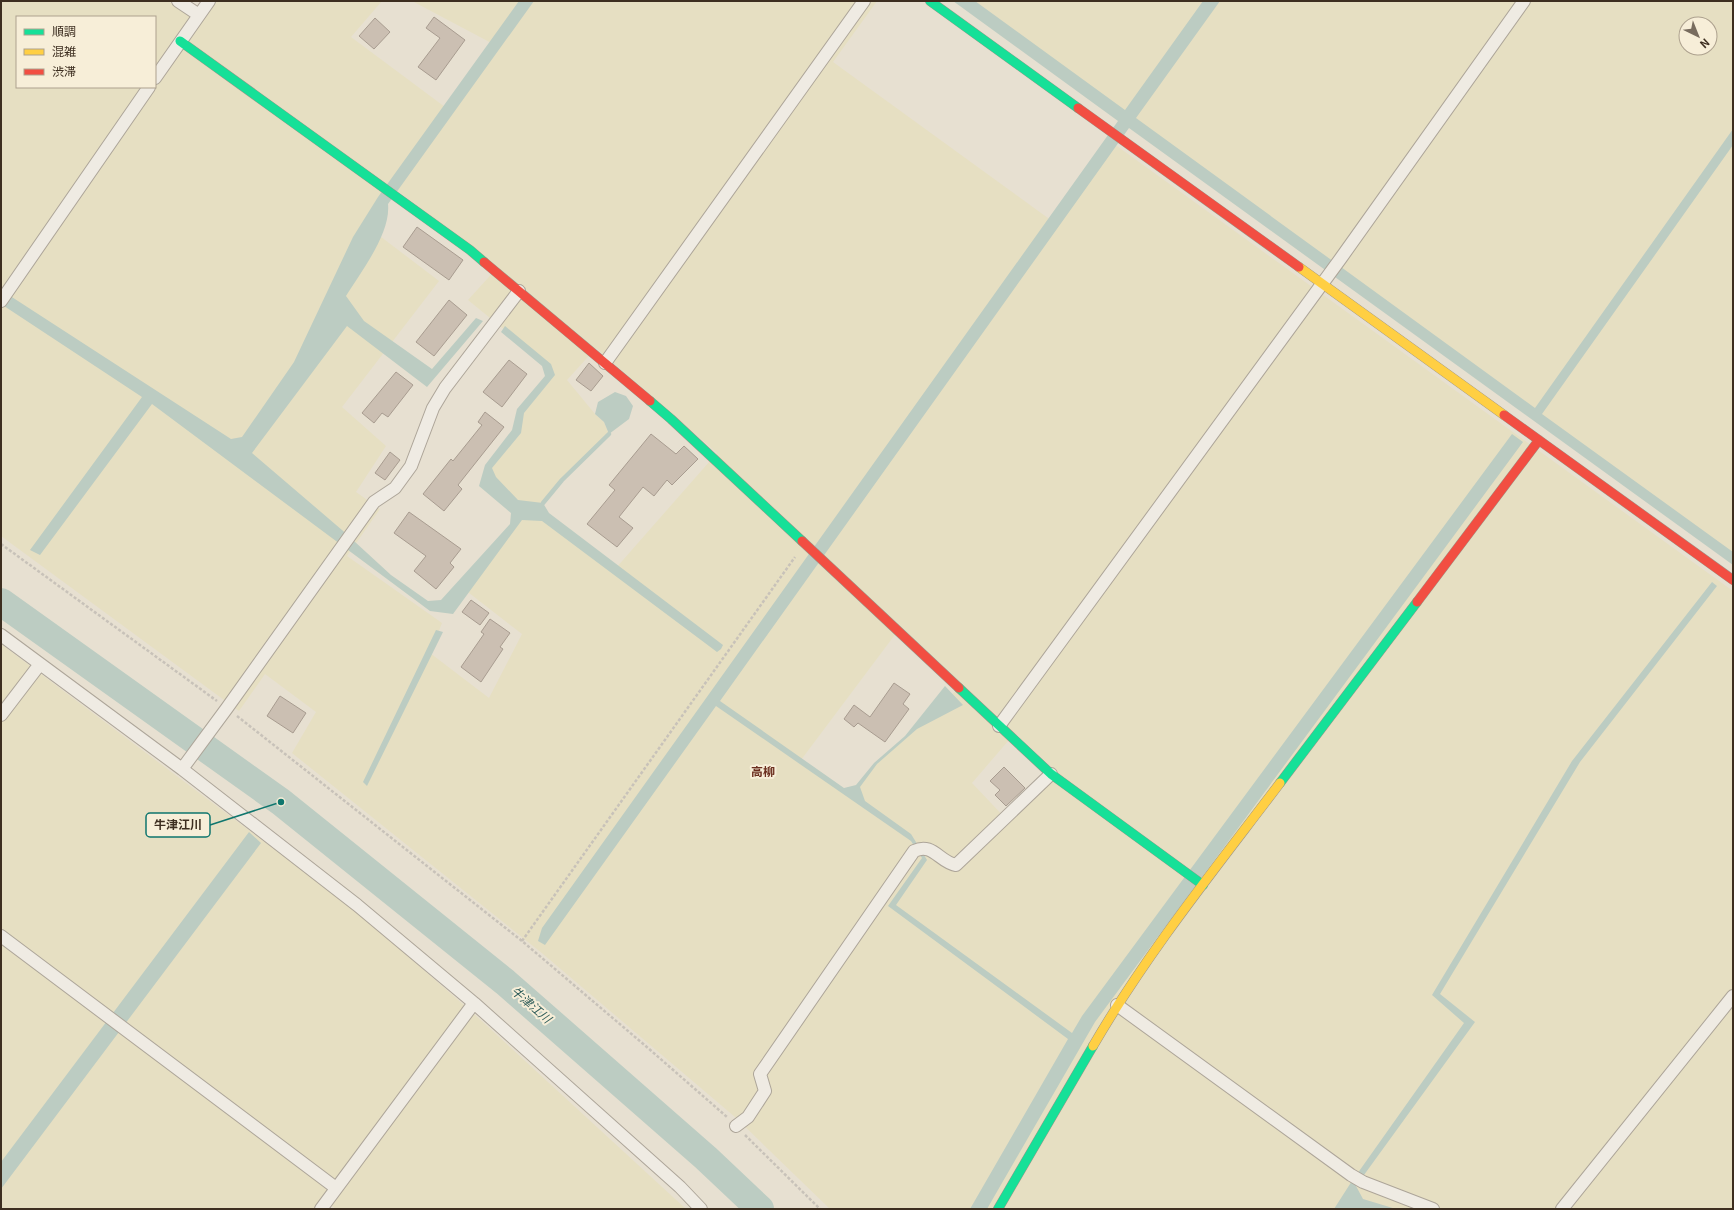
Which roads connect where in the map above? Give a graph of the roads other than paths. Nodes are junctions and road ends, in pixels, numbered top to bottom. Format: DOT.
graph roads {
  1 [pos="178,1"];
  2 [pos="209,1"];
  3 [pos="864,1"];
  4 [pos="930,1"];
  5 [pos="1524,1"];
  6 [pos="199,15"];
  7 [pos="180,41"];
  8 [pos="156,77"];
  9 [pos="148,88"];
  10 [pos="1322,283"];
  11 [pos="519,291"];
  12 [pos="1,301"];
  13 [pos="605,363"];
  14 [pos="1539,440"];
  15 [pos="1732,577"];
  16 [pos="1,635"];
  17 [pos="40,664"];
  18 [pos="1,714"];
  19 [pos="999,726"];
  20 [pos="182,769"];
  21 [pos="1051,774"];
  22 [pos="1203,885"];
  23 [pos="1,936"];
  24 [pos="1733,996"];
  25 [pos="474,1003"];
  26 [pos="1117,1005"];
  27 [pos="736,1126"];
  28 [pos="336,1188"];
  29 [pos="321,1209"];
  30 [pos="701,1209"];
  31 [pos="998,1209"];
  32 [pos="1433,1209"];
  33 [pos="1562,1209"];
  1 -- 6 [label="street"];
  2 -- 6 [label="street"];
  3 -- 13 [label="street"];
  4 -- 10 [label="street"];
  5 -- 10 [label="street"];
  6 -- 7 [label="street"];
  7 -- 8 [label="street"];
  7 -- 11 [label="street"];
  9 -- 12 [label="street"];
  10 -- 14 [label="street"];
  10 -- 19 [label="street"];
  11 -- 13 [label="street"];
  11 -- 20 [label="street"];
  13 -- 19 [label="street"];
  14 -- 15 [label="street"];
  14 -- 22 [label="street"];
  16 -- 17 [label="street"];
  17 -- 18 [label="street"];
  17 -- 20 [label="street"];
  19 -- 21 [label="street"];
  20 -- 25 [label="street"];
  21 -- 22 [label="street"];
  21 -- 27 [label="street"];
  22 -- 26 [label="street"];
  23 -- 28 [label="street"];
  24 -- 33 [label="street"];
  25 -- 28 [label="street"];
  25 -- 30 [label="street"];
  26 -- 31 [label="street"];
  26 -- 32 [label="street"];
  28 -- 29 [label="street"];
}
